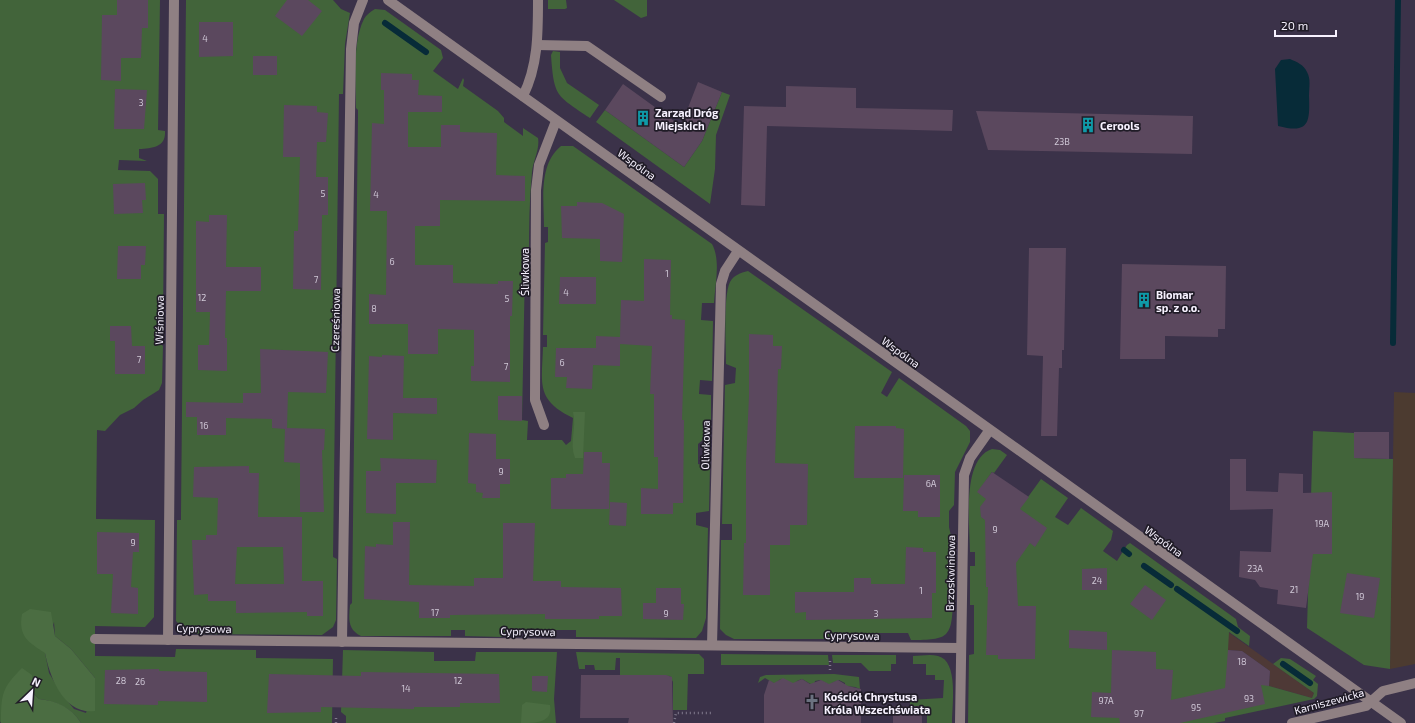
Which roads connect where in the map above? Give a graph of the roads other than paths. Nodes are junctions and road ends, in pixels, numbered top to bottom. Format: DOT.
graph roads {
  1 [pos="174,0"];
  2 [pos="363,0"];
  3 [pos="388,0"];
  4 [pos="538,0"];
  5 [pos="538,45"];
  6 [pos="522,96"];
  7 [pos="661,97"];
  8 [pos="556,121"];
  9 [pos="738,251"];
  10 [pos="544,425"];
  11 [pos="990,430"];
  12 [pos="95,639"];
  13 [pos="168,640"];
  14 [pos="342,642"];
  15 [pos="712,645"];
  16 [pos="961,648"];
  17 [pos="1415,683"];
  18 [pos="1372,702"];
  19 [pos="960,723"];
  20 [pos="1292,723"];
  21 [pos="1401,723"];
  1 -- 13 [label="street, Wiśniowa"];
  2 -- 14 [label="street, Czereśniowa"];
  3 -- 6 [label="street, Wspólna"];
  4 -- 5 [label="street"];
  5 -- 6 [label="street"];
  5 -- 7 [label="street"];
  6 -- 8 [label="street, Wspólna"];
  8 -- 9 [label="street, Wspólna"];
  8 -- 10 [label="street, Śliwkowa"];
  9 -- 11 [label="street, Wspólna"];
  9 -- 15 [label="street, Oliwkowa"];
  11 -- 16 [label="street, Brzoskwiniowa"];
  11 -- 18 [label="street, Wspólna"];
  12 -- 13 [label="street, Cyprysowa"];
  13 -- 14 [label="street, Cyprysowa"];
  14 -- 15 [label="street, Cyprysowa"];
  15 -- 16 [label="street, Cyprysowa"];
  16 -- 19 [label="street, Brzoskwiniowa"];
  17 -- 18 [label="street, Karniszewicka"];
  18 -- 20 [label="street, Karniszewicka"];
  18 -- 21 [label="street, Wspólna"];
}
